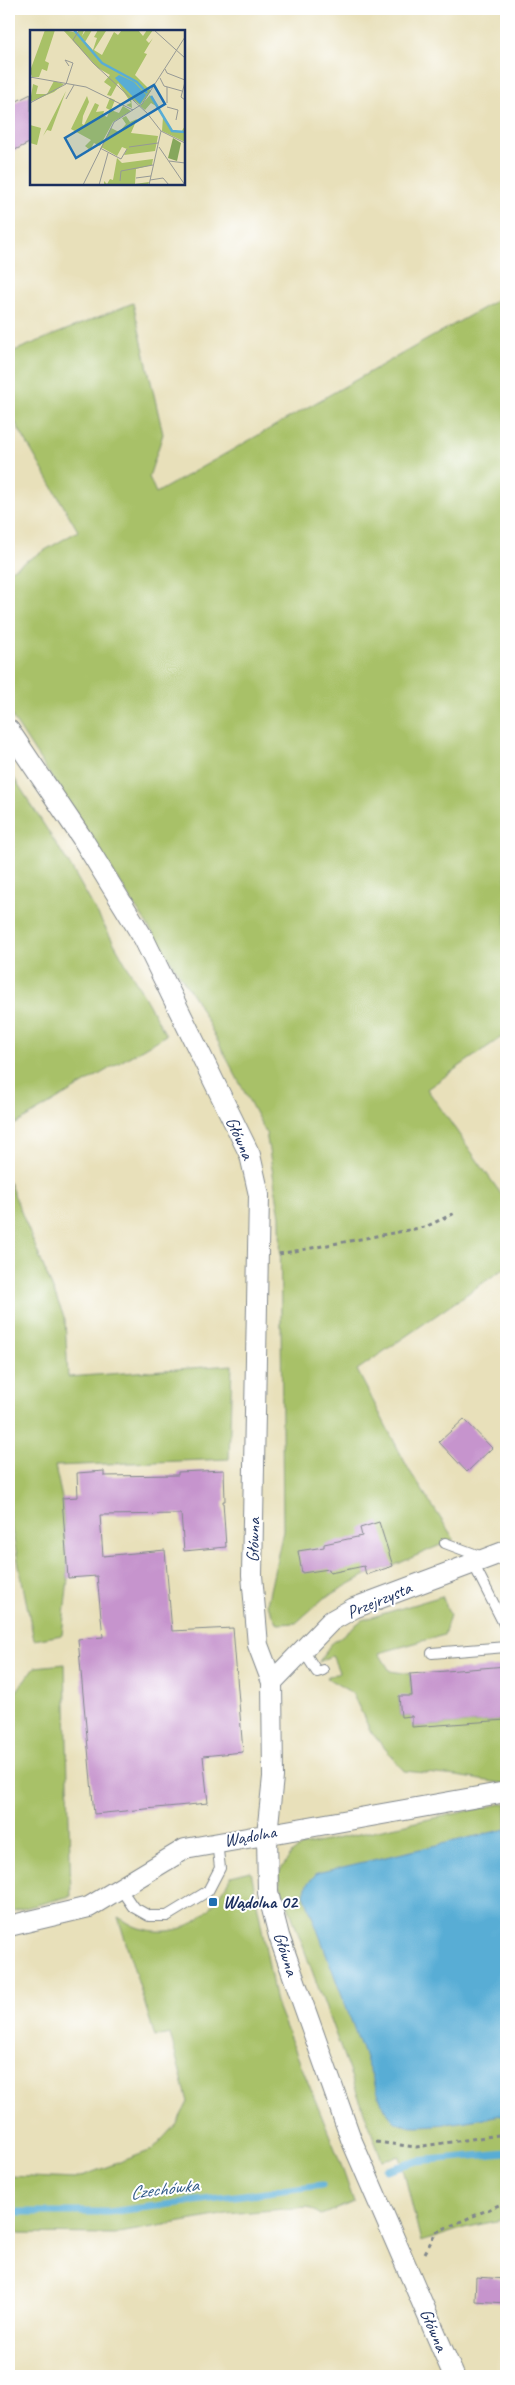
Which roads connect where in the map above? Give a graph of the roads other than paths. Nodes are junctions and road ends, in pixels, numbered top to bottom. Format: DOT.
graph roads {
  1 [pos="9,730"];
  2 [pos="445,1543"];
  3 [pos="506,1551"];
  4 [pos="479,1561"];
  5 [pos="506,1628"];
  6 [pos="506,1647"];
  7 [pos="303,1650"];
  8 [pos="432,1653"];
  9 [pos="323,1670"];
  10 [pos="272,1682"];
  11 [pos="506,1792"];
  12 [pos="267,1834"];
  13 [pos="217,1842"];
  14 [pos="120,1888"];
  15 [pos="9,1926"];
  16 [pos="454,2376"];
  1 -- 10 [label="street, Główna"];
  2 -- 4 [label="lane"];
  3 -- 4 [label="street, Przejrzysta"];
  4 -- 5 [label="lane"];
  4 -- 7 [label="street, Przejrzysta"];
  6 -- 8 [label="lane"];
  7 -- 9 [label="lane"];
  7 -- 10 [label="street, Przejrzysta"];
  10 -- 12 [label="street, Główna"];
  11 -- 12 [label="street, Wądolna"];
  12 -- 13 [label="street, Wądolna"];
  12 -- 16 [label="street, Główna"];
  13 -- 14 [label="street, Wądolna"];
  13 -- 14 [label="lane"];
  14 -- 15 [label="street, Wądolna"];
}
